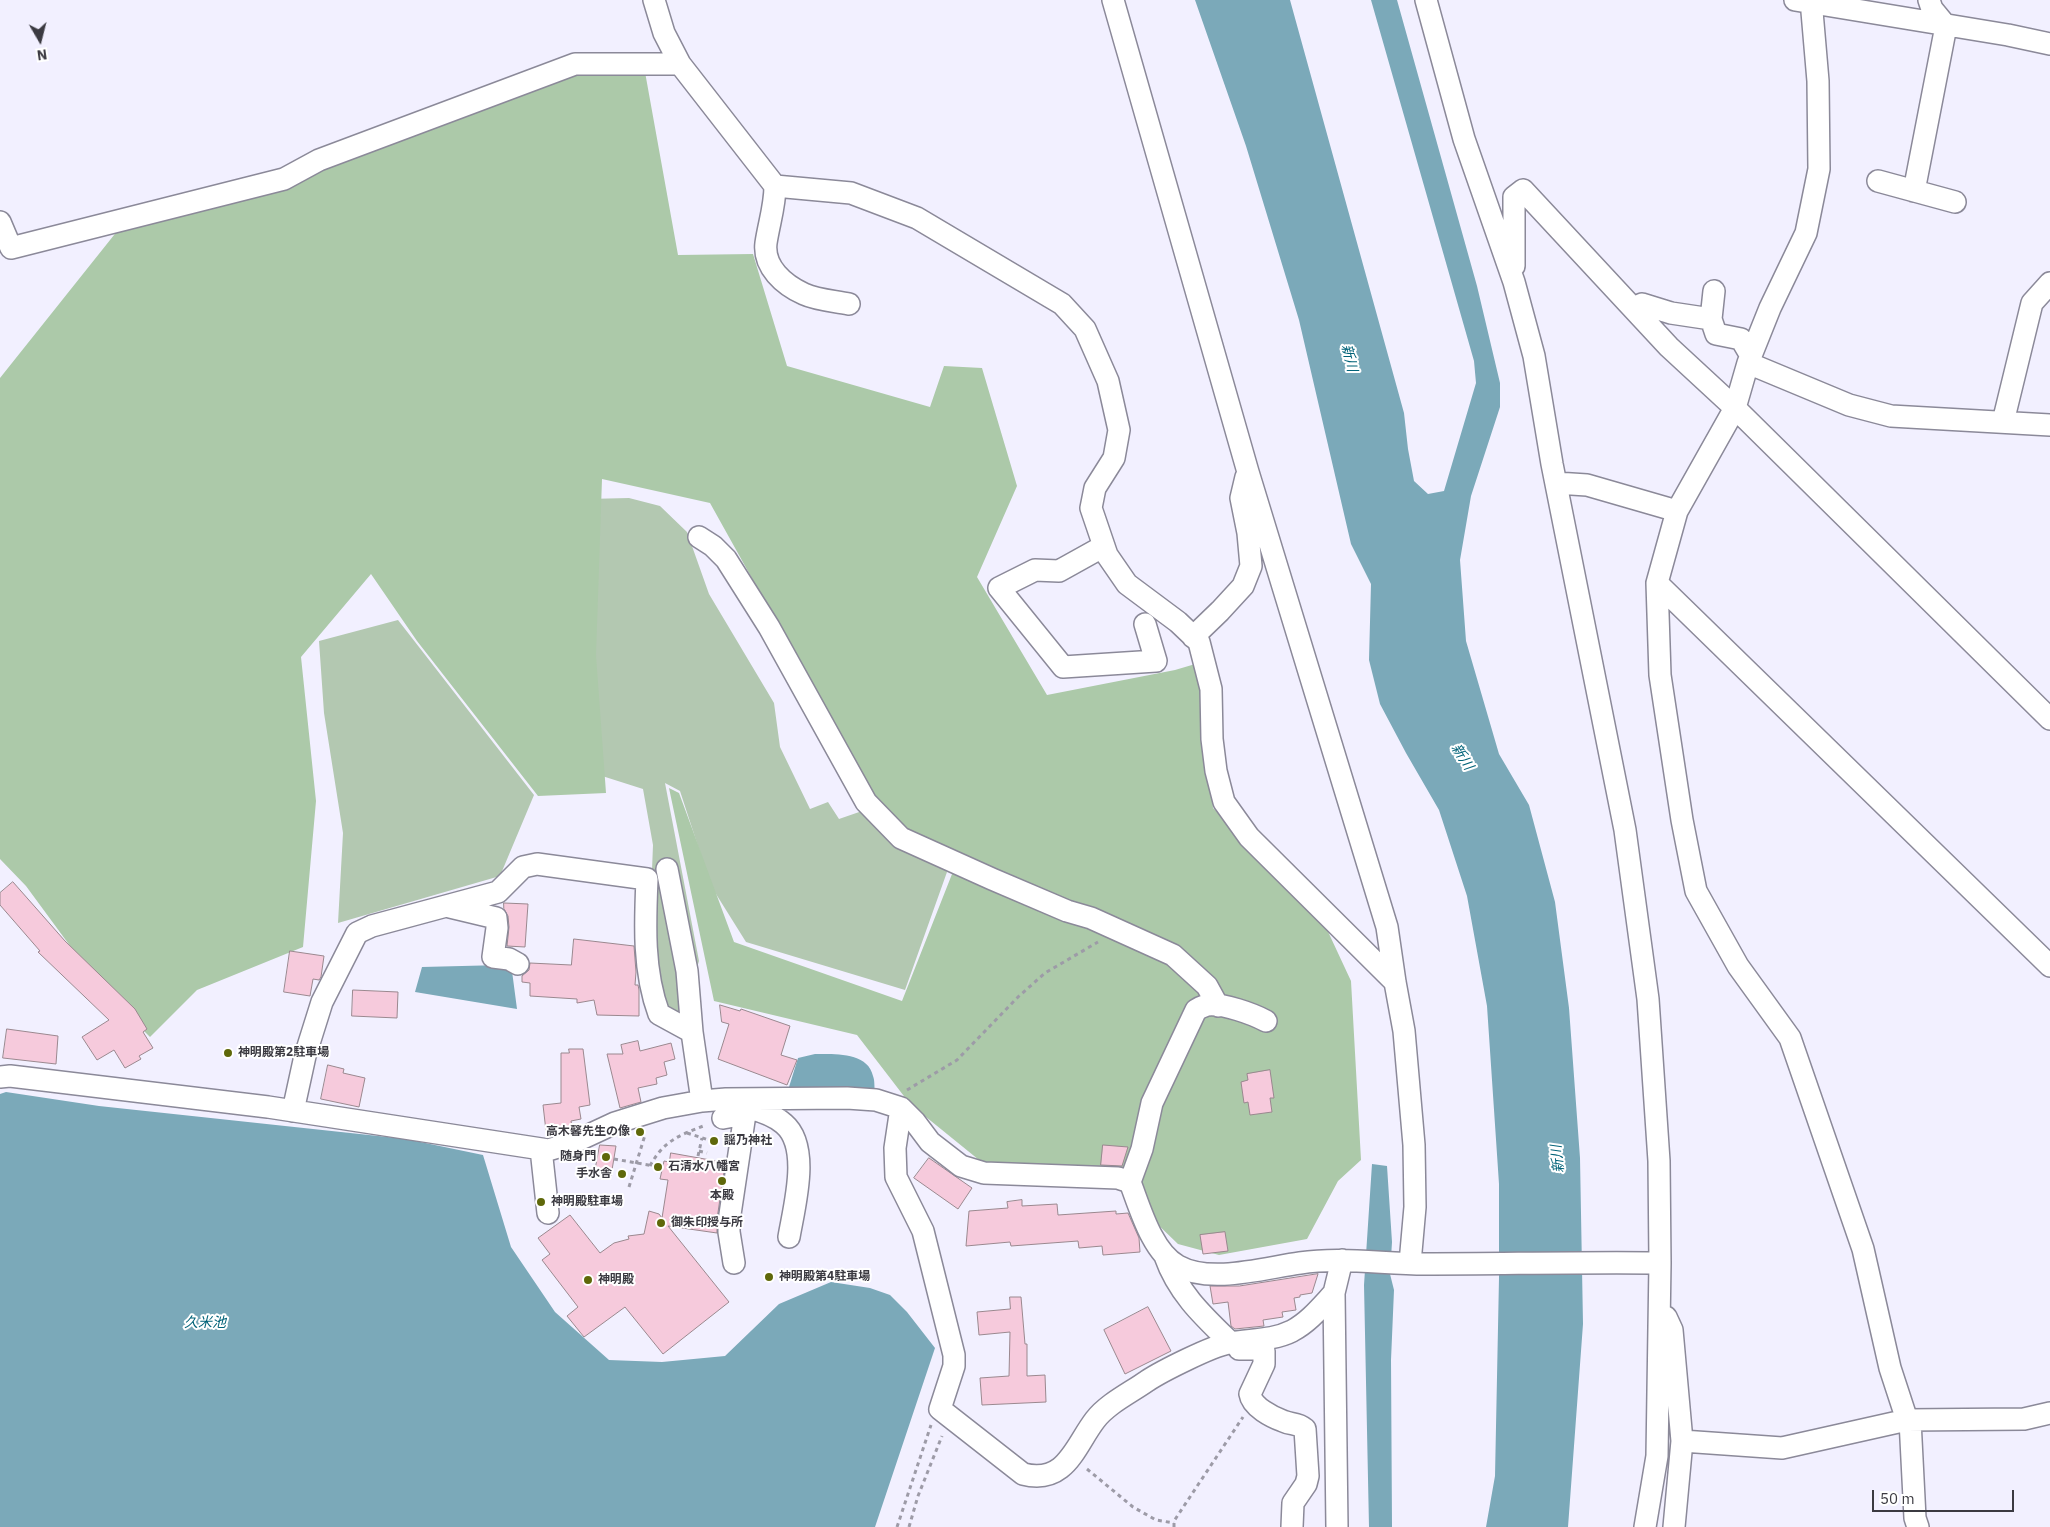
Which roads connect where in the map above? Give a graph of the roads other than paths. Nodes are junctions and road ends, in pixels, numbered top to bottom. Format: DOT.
graph roads {
  1 [pos="654,0"];
  2 [pos="1113,0"];
  3 [pos="1426,0"];
  4 [pos="1436,0"];
  5 [pos="1928,0"];
  6 [pos="1806,1"];
  7 [pos="1946,26"];
  8 [pos="2050,44"];
  9 [pos="1440,53"];
  10 [pos="680,64"];
  11 [pos="1878,181"];
  12 [pos="775,186"];
  13 [pos="1914,191"];
  14 [pos="1955,202"];
  15 [pos="0,222"];
  16 [pos="1514,282"];
  17 [pos="2050,283"];
  18 [pos="1714,291"];
  19 [pos="849,304"];
  20 [pos="1633,308"];
  21 [pos="1711,319"];
  22 [pos="1749,360"];
  23 [pos="1734,408"];
  24 [pos="2003,422"];
  25 [pos="2050,425"];
  26 [pos="1248,472"];
  27 [pos="1556,483"];
  28 [pos="1677,512"];
  29 [pos="699,537"];
  30 [pos="1104,546"];
  31 [pos="1657,583"];
  32 [pos="1145,624"];
  33 [pos="1193,636"];
  34 [pos="2050,719"];
  35 [pos="667,869"];
  36 [pos="445,906"];
  37 [pos="518,964"];
  38 [pos="2050,966"];
  39 [pos="1394,982"];
  40 [pos="1218,1006"];
  41 [pos="1266,1021"];
  42 [pos="692,1032"];
  43 [pos="0,1077"];
  44 [pos="903,1100"];
  45 [pos="702,1101"];
  46 [pos="749,1107"];
  47 [pos="293,1112"];
  48 [pos="723,1118"];
  49 [pos="541,1149"];
  50 [pos="1130,1182"];
  51 [pos="548,1213"];
  52 [pos="790,1237"];
  53 [pos="1164,1253"];
  54 [pos="1352,1261"];
  55 [pos="734,1263"];
  56 [pos="1410,1263"];
  57 [pos="1652,1263"];
  58 [pos="1334,1293"];
  59 [pos="1659,1304"];
  60 [pos="1230,1343"];
  61 [pos="2050,1413"];
  62 [pos="1908,1420"];
  63 [pos="1682,1441"];
  64 [pos="1337,1504"];
  65 [pos="1292,1527"];
  66 [pos="1328,1527"];
  67 [pos="1337,1527"];
  68 [pos="1645,1527"];
  69 [pos="1674,1527"];
  70 [pos="1918,1527"];
  1 -- 10 [label="street"];
  2 -- 26 [label="street"];
  3 -- 9 [label="street"];
  4 -- 9 [label="street"];
  5 -- 7 [label="street"];
  6 -- 7 [label="street"];
  6 -- 22 [label="street"];
  7 -- 8 [label="street"];
  7 -- 13 [label="street"];
  9 -- 16 [label="street"];
  10 -- 12 [label="street"];
  10 -- 15 [label="street"];
  11 -- 13 [label="street"];
  12 -- 19 [label="street"];
  12 -- 30 [label="street"];
  13 -- 14 [label="street"];
  16 -- 20 [label="street"];
  16 -- 27 [label="street"];
  17 -- 24 [label="street"];
  18 -- 21 [label="street"];
  20 -- 21 [label="street"];
  20 -- 23 [label="street"];
  21 -- 22 [label="street"];
  22 -- 23 [label="street"];
  22 -- 24 [label="street"];
  23 -- 28 [label="street"];
  23 -- 34 [label="street"];
  24 -- 25 [label="street"];
  26 -- 33 [label="street"];
  26 -- 39 [label="street"];
  27 -- 28 [label="street"];
  27 -- 57 [label="street"];
  28 -- 31 [label="street"];
  29 -- 40 [label="street"];
  30 -- 32 [label="street"];
  30 -- 33 [label="street"];
  31 -- 38 [label="street"];
  31 -- 62 [label="street"];
  33 -- 39 [label="street"];
  35 -- 42 [label="street"];
  36 -- 37 [label="street"];
  36 -- 42 [label="street"];
  36 -- 47 [label="street"];
  39 -- 56 [label="street"];
  40 -- 41 [label="street"];
  40 -- 50 [label="street"];
  42 -- 45 [label="street"];
  43 -- 47 [label="street"];
  44 -- 46 [label="street"];
  44 -- 50 [label="street"];
  44 -- 60 [label="street"];
  45 -- 46 [label="street"];
  45 -- 49 [label="street"];
  46 -- 48 [label="street"];
  46 -- 52 [label="street"];
  46 -- 55 [label="street"];
  47 -- 49 [label="street"];
  49 -- 51 [label="street"];
  50 -- 53 [label="street"];
  53 -- 54 [label="street"];
  53 -- 60 [label="street"];
  54 -- 56 [label="street"];
  54 -- 58 [label="street"];
  56 -- 57 [label="street"];
  57 -- 59 [label="street"];
  58 -- 60 [label="street"];
  58 -- 64 [label="street"];
  59 -- 63 [label="street"];
  59 -- 68 [label="street"];
  60 -- 65 [label="street"];
  61 -- 62 [label="street"];
  62 -- 63 [label="street"];
  62 -- 70 [label="street"];
  63 -- 69 [label="street"];
  64 -- 66 [label="street"];
  64 -- 67 [label="street"];
}
